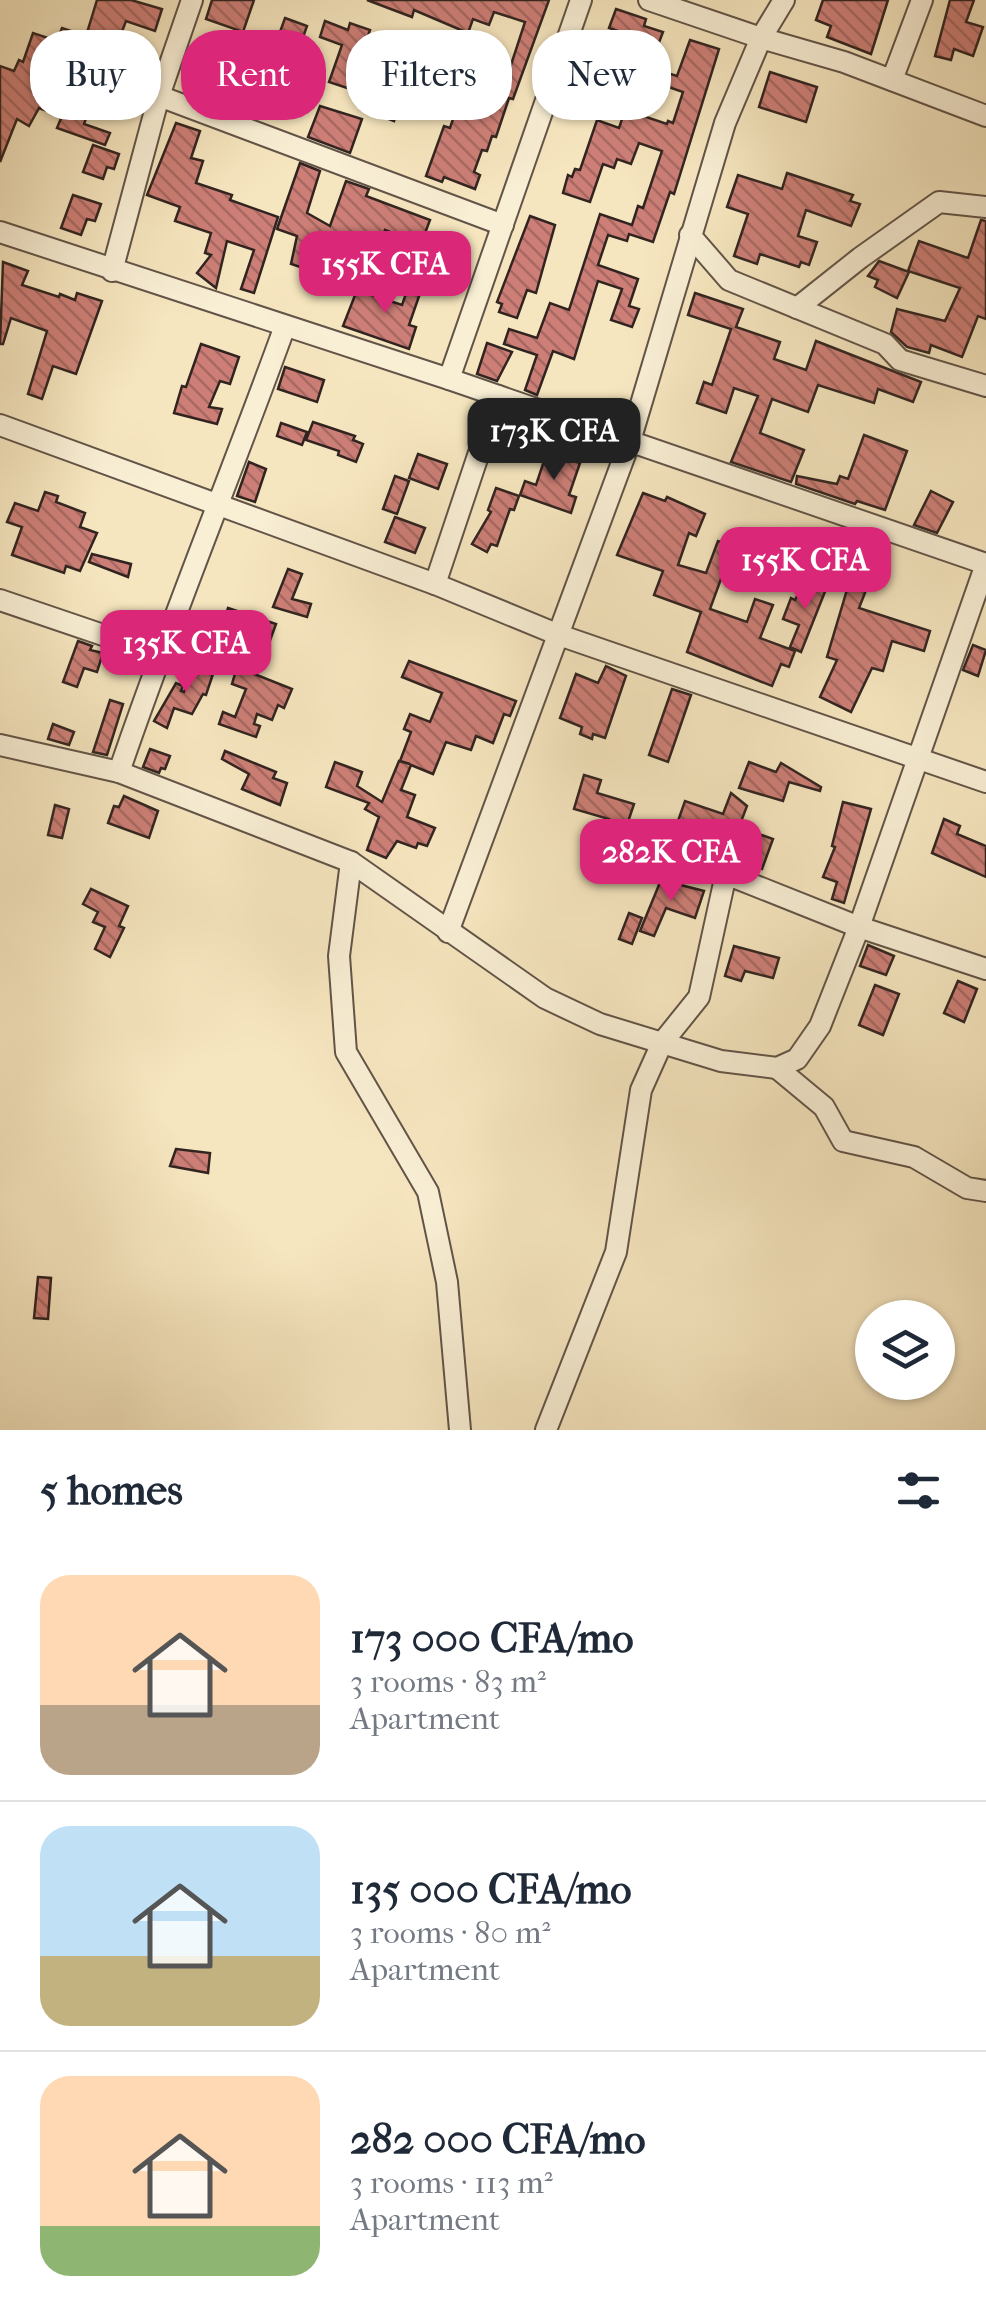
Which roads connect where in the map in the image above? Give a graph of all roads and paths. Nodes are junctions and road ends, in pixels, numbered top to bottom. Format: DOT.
graph roads {
  1 [pos="192,0"];
  2 [pos="581,0"];
  3 [pos="649,0"];
  4 [pos="784,0"];
  5 [pos="922,0"];
  6 [pos="761,38"];
  7 [pos="892,80"];
  8 [pos="161,90"];
  9 [pos="161,97"];
  10 [pos="986,116"];
  11 [pos="153,120"];
  12 [pos="986,207"];
  13 [pos="502,225"];
  14 [pos="0,232"];
  15 [pos="690,234"];
  16 [pos="112,270"];
  17 [pos="797,308"];
  18 [pos="286,326"];
  19 [pos="449,379"];
  20 [pos="986,386"];
  21 [pos="498,396"];
  22 [pos="0,425"];
  23 [pos="630,440"];
  24 [pos="219,508"];
  25 [pos="986,564"];
  26 [pos="435,584"];
  27 [pos="0,600"];
  28 [pos="559,635"];
  29 [pos="159,654"];
  30 [pos="0,745"];
  31 [pos="920,757"];
  32 [pos="118,772"];
  33 [pos="986,782"];
  34 [pos="351,862"];
  35 [pos="859,927"];
  36 [pos="448,932"];
  37 [pos="986,969"];
  38 [pos="662,1044"];
  39 [pos="777,1068"];
  40 [pos="986,1190"];
  41 [pos="460,1430"];
  42 [pos="546,1430"];
  1 -- 8 [label="street"];
  2 -- 13 [label="street"];
  3 -- 6 [label="street"];
  4 -- 6 [label="street"];
  5 -- 7 [label="street"];
  6 -- 7 [label="street"];
  6 -- 15 [label="street"];
  7 -- 10 [label="street"];
  9 -- 13 [label="street"];
  11 -- 16 [label="street"];
  12 -- 17 [label="street"];
  13 -- 19 [label="street"];
  14 -- 16 [label="street"];
  15 -- 17 [label="street"];
  15 -- 23 [label="street"];
  16 -- 18 [label="street"];
  17 -- 20 [label="street"];
  18 -- 19 [label="street"];
  18 -- 24 [label="street"];
  19 -- 21 [label="street"];
  21 -- 23 [label="street"];
  21 -- 26 [label="street"];
  22 -- 24 [label="street"];
  23 -- 25 [label="street"];
  23 -- 28 [label="street"];
  24 -- 26 [label="street"];
  24 -- 29 [label="street"];
  25 -- 31 [label="street"];
  26 -- 28 [label="street"];
  27 -- 29 [label="street"];
  28 -- 31 [label="street"];
  28 -- 36 [label="street"];
  29 -- 32 [label="street"];
  30 -- 32 [label="street"];
  31 -- 33 [label="street"];
  31 -- 35 [label="street"];
  32 -- 34 [label="street"];
  34 -- 36 [label="street"];
  34 -- 41 [label="street"];
  35 -- 37 [label="street"];
  35 -- 38 [label="street"];
  35 -- 39 [label="street"];
  36 -- 38 [label="street"];
  38 -- 39 [label="street"];
  38 -- 42 [label="street"];
  39 -- 40 [label="street"];
}
